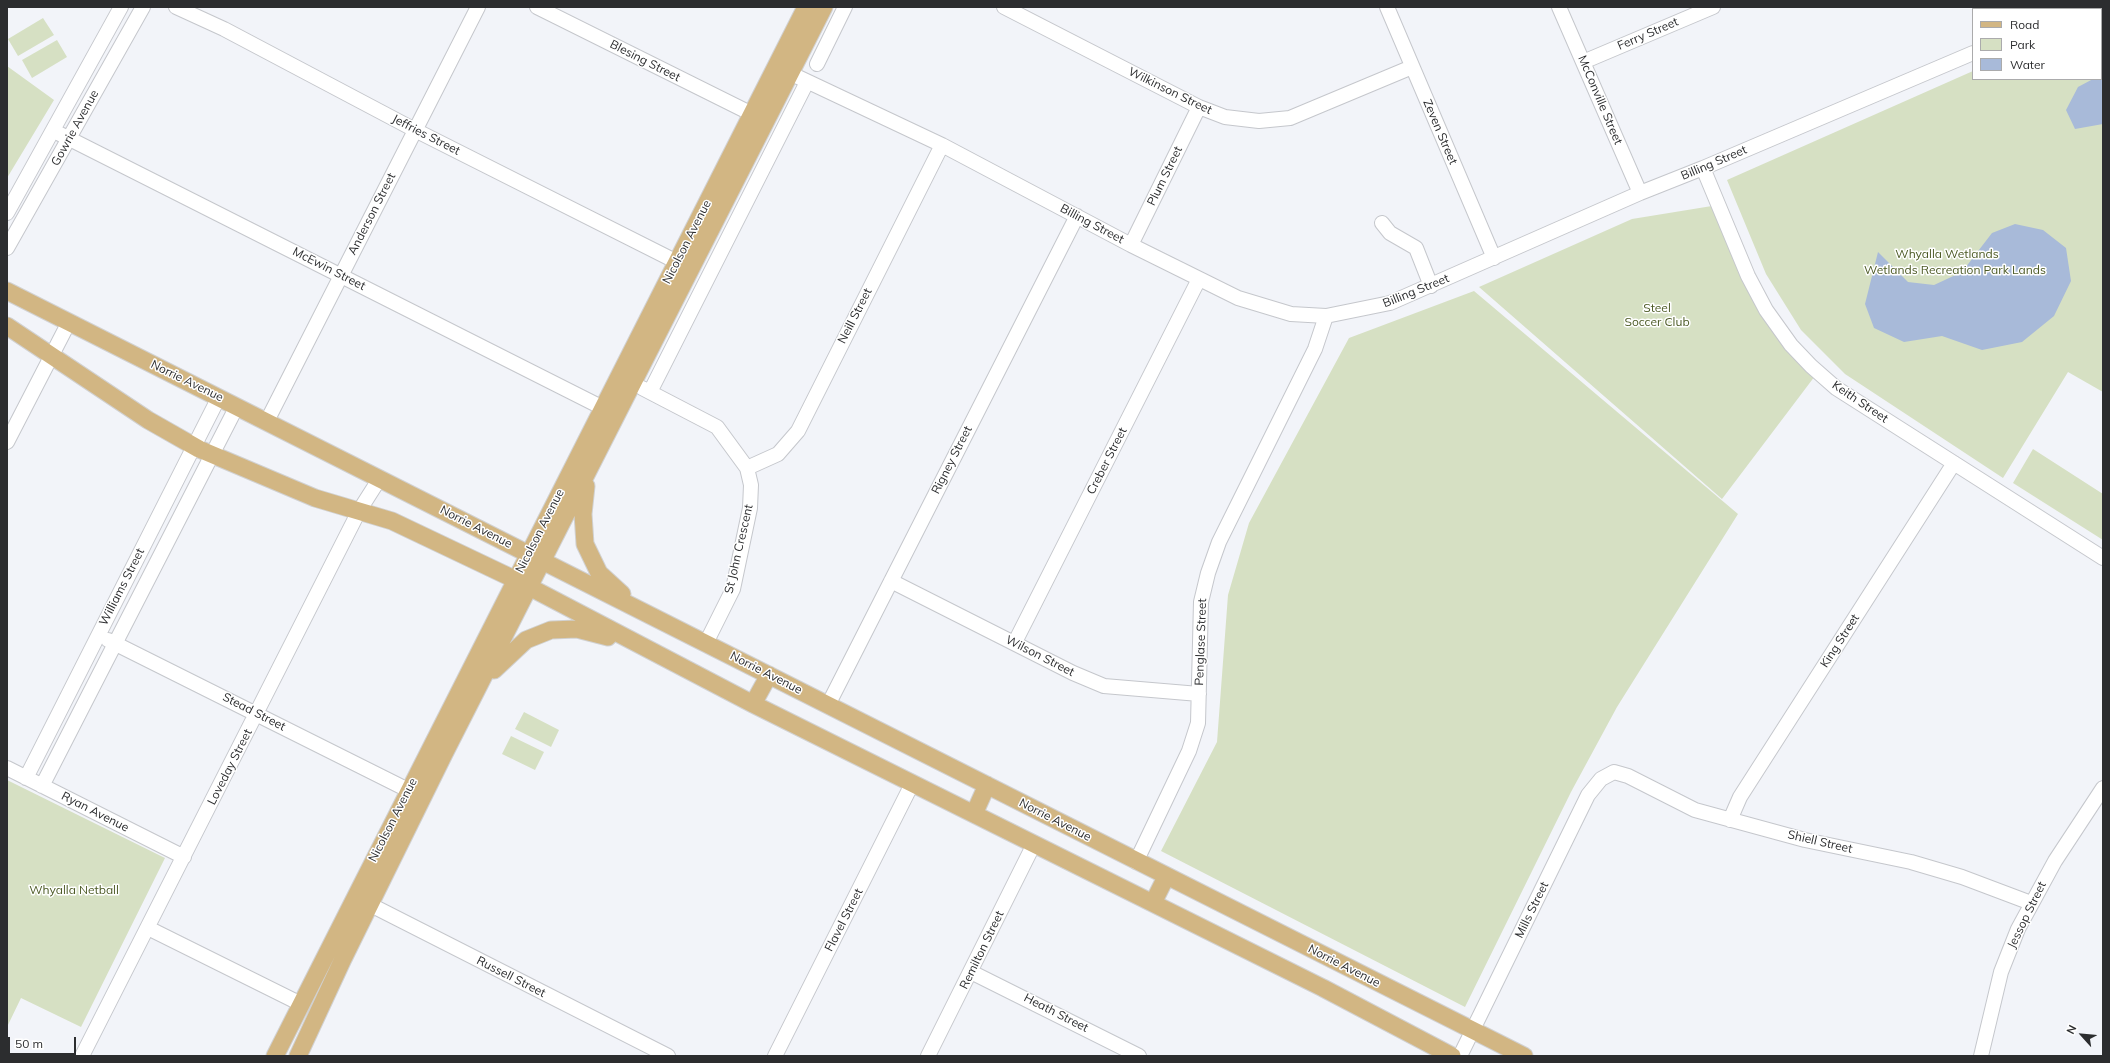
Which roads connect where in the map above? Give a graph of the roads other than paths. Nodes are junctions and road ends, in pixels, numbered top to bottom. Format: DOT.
graph roads {
  1 [pos="121,7"];
  2 [pos="143,7"];
  3 [pos="176,7"];
  4 [pos="478,7"];
  5 [pos="537,7"];
  6 [pos="806,7"];
  7 [pos="824,7"];
  8 [pos="845,7"];
  9 [pos="1386,7"];
  10 [pos="1559,7"];
  11 [pos="1712,7"];
  12 [pos="1008,8"];
  13 [pos="1972,44"];
  14 [pos="1972,52"];
  15 [pos="1583,62"];
  16 [pos="1950,62"];
  17 [pos="817,64"];
  18 [pos="1412,67"];
  19 [pos="783,70"];
  20 [pos="807,82"];
  21 [pos="1199,107"];
  22 [pos="752,114"];
  23 [pos="415,130"];
  24 [pos="54,131"];
  25 [pos="70,138"];
  26 [pos="942,145"];
  27 [pos="1703,168"];
  28 [pos="1640,193"];
  29 [pos="7,213"];
  30 [pos="1077,216"];
  31 [pos="1382,223"];
  32 [pos="1131,244"];
  33 [pos="7,248"];
  34 [pos="1494,258"];
  35 [pos="677,262"];
  36 [pos="341,275"];
  37 [pos="1199,279"];
  38 [pos="1431,286"];
  39 [pos="7,291"];
  40 [pos="1326,316"];
  41 [pos="69,322"];
  42 [pos="7,326"];
  43 [pos="51,354"];
  44 [pos="626,380"];
  45 [pos="650,392"];
  46 [pos="219,397"];
  47 [pos="237,406"];
  48 [pos="603,408"];
  49 [pos="267,421"];
  50 [pos="7,442"];
  51 [pos="194,446"];
  52 [pos="212,454"];
  53 [pos="1954,463"];
  54 [pos="591,467"];
  55 [pos="747,468"];
  56 [pos="380,478"];
  57 [pos="359,511"];
  58 [pos="536,558"];
  59 [pos="2103,558"];
  60 [pos="891,581"];
  61 [pos="522,584"];
  62 [pos="653,616"];
  63 [pos="98,635"];
  64 [pos="1015,642"];
  65 [pos="115,643"];
  66 [pos="706,643"];
  67 [pos="643,647"];
  68 [pos="769,675"];
  69 [pos="481,686"];
  70 [pos="1199,694"];
  71 [pos="753,704"];
  72 [pos="828,705"];
  73 [pos="258,713"];
  74 [pos="7,768"];
  75 [pos="1614,772"];
  76 [pos="26,778"];
  77 [pos="912,784"];
  78 [pos="987,785"];
  79 [pos="42,786"];
  80 [pos="2103,788"];
  81 [pos="408,790"];
  82 [pos="974,814"];
  83 [pos="1730,820"];
  84 [pos="1034,844"];
  85 [pos="184,857"];
  86 [pos="1136,862"];
  87 [pos="1166,877"];
  88 [pos="363,901"];
  89 [pos="1153,903"];
  90 [pos="2031,903"];
  91 [pos="148,928"];
  92 [pos="971,972"];
  93 [pos="301,1004"];
  94 [pos="1472,1030"];
  95 [pos="82,1056"];
  96 [pos="275,1056"];
  97 [pos="298,1056"];
  98 [pos="668,1056"];
  99 [pos="775,1056"];
  100 [pos="928,1056"];
  101 [pos="1139,1056"];
  102 [pos="1452,1056"];
  103 [pos="1460,1056"];
  104 [pos="1524,1056"];
  105 [pos="1981,1056"];
  1 -- 24 [label="street, Gowrie Avenue"];
  2 -- 25 [label="street, Gowrie Avenue"];
  3 -- 23 [label="street, Jeffries Street"];
  4 -- 23 [label="street, Anderson Street"];
  5 -- 22 [label="street, Blesing Street"];
  6 -- 19 [label="main road, Nicolson Avenue"];
  7 -- 19 [label="main road, Nicolson Avenue"];
  8 -- 17 [label="street"];
  9 -- 18 [label="street, Zeven Street"];
  10 -- 15 [label="street, McConville Street"];
  11 -- 15 [label="street, Ferry Street"];
  12 -- 21 [label="street, Wilkinson Street"];
  13 -- 16 [label="street"];
  14 -- 16 [label="street, Billing Street"];
  15 -- 28 [label="street, McConville Street"];
  16 -- 27 [label="street, Billing Street"];
  18 -- 21 [label="street, Wilkinson Street"];
  18 -- 34 [label="street, Zeven Street"];
  19 -- 20 [label="street, Billing Street"];
  19 -- 22 [label="main road, Nicolson Avenue"];
  19 -- 44 [label="main road, Nicolson Avenue"];
  20 -- 26 [label="street, Billing Street"];
  20 -- 45 [label="street"];
  21 -- 32 [label="street, Plum Street"];
  22 -- 35 [label="main road, Nicolson Avenue"];
  23 -- 35 [label="street, Jeffries Street"];
  23 -- 36 [label="street, Anderson Street"];
  24 -- 25 [label="street, McEwin Street"];
  24 -- 29 [label="street, Gowrie Avenue"];
  25 -- 33 [label="street, Gowrie Avenue"];
  25 -- 36 [label="street, McEwin Street"];
  26 -- 30 [label="street, Billing Street"];
  26 -- 55 [label="street, Neill Street"];
  27 -- 28 [label="street, Billing Street"];
  27 -- 53 [label="street, Keith Street"];
  28 -- 34 [label="street, Billing Street"];
  30 -- 32 [label="street, Billing Street"];
  30 -- 60 [label="street, Rigney Street"];
  31 -- 38 [label="street"];
  32 -- 37 [label="street, Billing Street"];
  34 -- 38 [label="street, Billing Street"];
  35 -- 44 [label="main road, Nicolson Avenue"];
  36 -- 48 [label="street, McEwin Street"];
  36 -- 49 [label="street, Anderson Street"];
  37 -- 40 [label="street, Billing Street"];
  37 -- 64 [label="street, Creber Street"];
  38 -- 40 [label="street, Billing Street"];
  39 -- 41 [label="main road, Norrie Avenue"];
  40 -- 70 [label="street, Penglase Street"];
  41 -- 43 [label="street"];
  41 -- 46 [label="main road, Norrie Avenue"];
  42 -- 43 [label="main road"];
  43 -- 50 [label="street"];
  43 -- 51 [label="main road"];
  44 -- 45 [label="street, St John Crescent"];
  44 -- 48 [label="main road, Nicolson Avenue"];
  44 -- 54 [label="main road, Nicolson Avenue"];
  45 -- 55 [label="street, St John Crescent"];
  46 -- 47 [label="main road, Norrie Avenue"];
  46 -- 51 [label="street, Williams Street"];
  47 -- 49 [label="main road, Norrie Avenue"];
  47 -- 52 [label="street, Williams Street"];
  48 -- 58 [label="main road, Nicolson Avenue"];
  49 -- 56 [label="main road, Norrie Avenue"];
  51 -- 52 [label="main road"];
  51 -- 63 [label="street, Williams Street"];
  52 -- 57 [label="main road"];
  52 -- 65 [label="street, Williams Street"];
  53 -- 59 [label="street, Keith Street"];
  53 -- 83 [label="street, King Street"];
  54 -- 58 [label="main road, Nicolson Avenue"];
  54 -- 62 [label="main road"];
  55 -- 66 [label="street, St John Crescent"];
  56 -- 57 [label="street, Loveday Street"];
  56 -- 58 [label="main road, Norrie Avenue"];
  57 -- 61 [label="main road"];
  57 -- 73 [label="street, Loveday Street"];
  58 -- 61 [label="main road, Nicolson Avenue"];
  58 -- 62 [label="main road, Norrie Avenue"];
  60 -- 64 [label="street, Wilson Street"];
  60 -- 72 [label="street, Rigney Street"];
  61 -- 67 [label="main road"];
  61 -- 69 [label="main road, Nicolson Avenue"];
  61 -- 81 [label="main road, Nicolson Avenue"];
  62 -- 66 [label="main road, Norrie Avenue"];
  63 -- 65 [label="street, Stead Street"];
  63 -- 76 [label="street, Williams Street"];
  64 -- 70 [label="street, Wilson Street"];
  65 -- 73 [label="street, Stead Street"];
  65 -- 79 [label="street, Williams Street"];
  66 -- 68 [label="main road, Norrie Avenue"];
  67 -- 69 [label="main road"];
  67 -- 71 [label="main road"];
  68 -- 71 [label="main road"];
  68 -- 72 [label="main road, Norrie Avenue"];
  69 -- 88 [label="main road, Nicolson Avenue"];
  70 -- 86 [label="street, Penglase Street"];
  71 -- 77 [label="main road"];
  72 -- 78 [label="main road, Norrie Avenue"];
  73 -- 81 [label="street, Stead Street"];
  73 -- 85 [label="street, Loveday Street"];
  74 -- 76 [label="street, Ryan Avenue"];
  75 -- 83 [label="street, Shiell Street"];
  75 -- 94 [label="street, Mills Street"];
  76 -- 79 [label="street, Ryan Avenue"];
  77 -- 82 [label="main road"];
  77 -- 99 [label="street, Flavel Street"];
  78 -- 82 [label="main road"];
  78 -- 86 [label="main road, Norrie Avenue"];
  79 -- 85 [label="street, Ryan Avenue"];
  80 -- 90 [label="street, Jessop Street"];
  81 -- 88 [label="main road, Nicolson Avenue"];
  82 -- 84 [label="main road"];
  83 -- 90 [label="street, Shiell Street"];
  84 -- 89 [label="main road"];
  84 -- 92 [label="street, Remilton Street"];
  85 -- 91 [label="street, Loveday Street"];
  86 -- 87 [label="main road, Norrie Avenue"];
  87 -- 89 [label="main road"];
  87 -- 94 [label="main road, Norrie Avenue"];
  88 -- 93 [label="main road, Nicolson Avenue"];
  88 -- 97 [label="main road, Nicolson Avenue"];
  88 -- 98 [label="street, Russell Street"];
  89 -- 102 [label="main road"];
  90 -- 105 [label="street, Jessop Street"];
  91 -- 93 [label="street"];
  91 -- 95 [label="street, Loveday Street"];
  92 -- 100 [label="street, Remilton Street"];
  92 -- 101 [label="street, Heath Street"];
  93 -- 96 [label="main road, Nicolson Avenue"];
  94 -- 103 [label="street, Mills Street"];
  94 -- 104 [label="main road, Norrie Avenue"];
}
